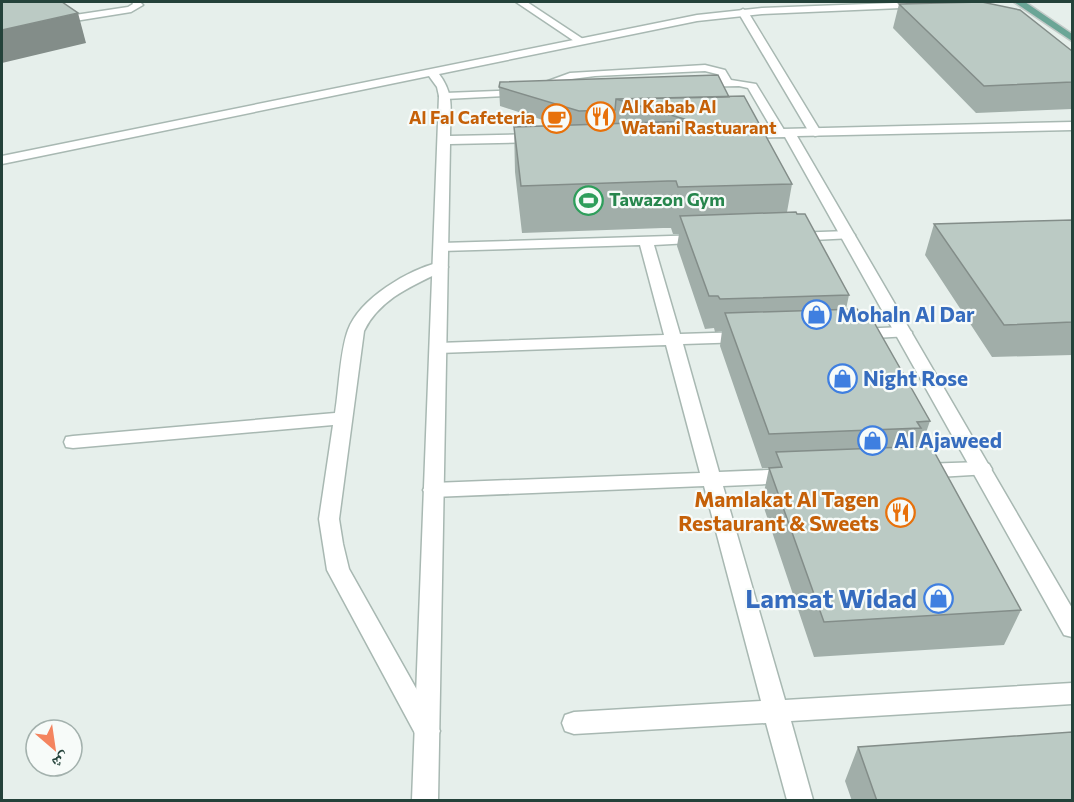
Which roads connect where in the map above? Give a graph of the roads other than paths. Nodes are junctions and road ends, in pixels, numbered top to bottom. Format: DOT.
graph roads {
  1 [pos="136,2"];
  2 [pos="521,2"];
  3 [pos="1019,2"];
  4 [pos="929,4"];
  5 [pos="743,12"];
  6 [pos="75,18"];
  7 [pos="1072,38"];
  8 [pos="581,41"];
  9 [pos="431,71"];
  10 [pos="727,83"];
  11 [pos="681,86"];
  12 [pos="568,91"];
  13 [pos="522,93"];
  14 [pos="446,96"];
  15 [pos="1072,126"];
  16 [pos="815,132"];
  17 [pos="784,133"];
  18 [pos="732,134"];
  19 [pos="552,138"];
  20 [pos="444,140"];
  21 [pos="2,160"];
  22 [pos="848,235"];
  23 [pos="777,237"];
  24 [pos="718,239"];
  25 [pos="646,241"];
  26 [pos="440,257"];
  27 [pos="903,332"];
  28 [pos="834,334"];
  29 [pos="765,337"];
  30 [pos="673,340"];
  31 [pos="438,348"];
  32 [pos="344,417"];
  33 [pos="73,442"];
  34 [pos="982,469"];
  35 [pos="899,472"];
  36 [pos="805,476"];
  37 [pos="711,479"];
  38 [pos="433,490"];
  39 [pos="1072,628"];
  40 [pos="1072,694"];
  41 [pos="775,712"];
  42 [pos="574,723"];
  43 [pos="427,731"];
  44 [pos="425,801"];
  45 [pos="800,801"];
  1 -- 6 [label="street"];
  2 -- 8 [label="street"];
  3 -- 7 [label="main road"];
  4 -- 5 [label="street"];
  5 -- 8 [label="street"];
  5 -- 16 [label="street"];
  8 -- 9 [label="street"];
  9 -- 14 [label="street"];
  9 -- 21 [label="street"];
  10 -- 11 [label="street"];
  10 -- 13 [label="street"];
  10 -- 17 [label="street"];
  12 -- 13 [label="street"];
  13 -- 14 [label="street"];
  14 -- 20 [label="street"];
  15 -- 16 [label="street"];
  16 -- 17 [label="street"];
  17 -- 18 [label="street"];
  17 -- 22 [label="street"];
  19 -- 20 [label="street"];
  20 -- 26 [label="street"];
  22 -- 23 [label="street"];
  22 -- 27 [label="street"];
  24 -- 25 [label="street"];
  25 -- 26 [label="street"];
  25 -- 30 [label="street"];
  26 -- 31 [label="street"];
  26 -- 32 [label="street"];
  27 -- 28 [label="street"];
  27 -- 34 [label="street"];
  29 -- 30 [label="street"];
  30 -- 31 [label="street"];
  30 -- 37 [label="street"];
  31 -- 38 [label="street"];
  32 -- 33 [label="street"];
  32 -- 43 [label="street"];
  34 -- 35 [label="street"];
  34 -- 39 [label="street"];
  36 -- 37 [label="street"];
  37 -- 38 [label="street"];
  37 -- 41 [label="street"];
  38 -- 43 [label="street"];
  40 -- 41 [label="street"];
  41 -- 42 [label="street"];
  41 -- 45 [label="street"];
  43 -- 44 [label="street"];
}
